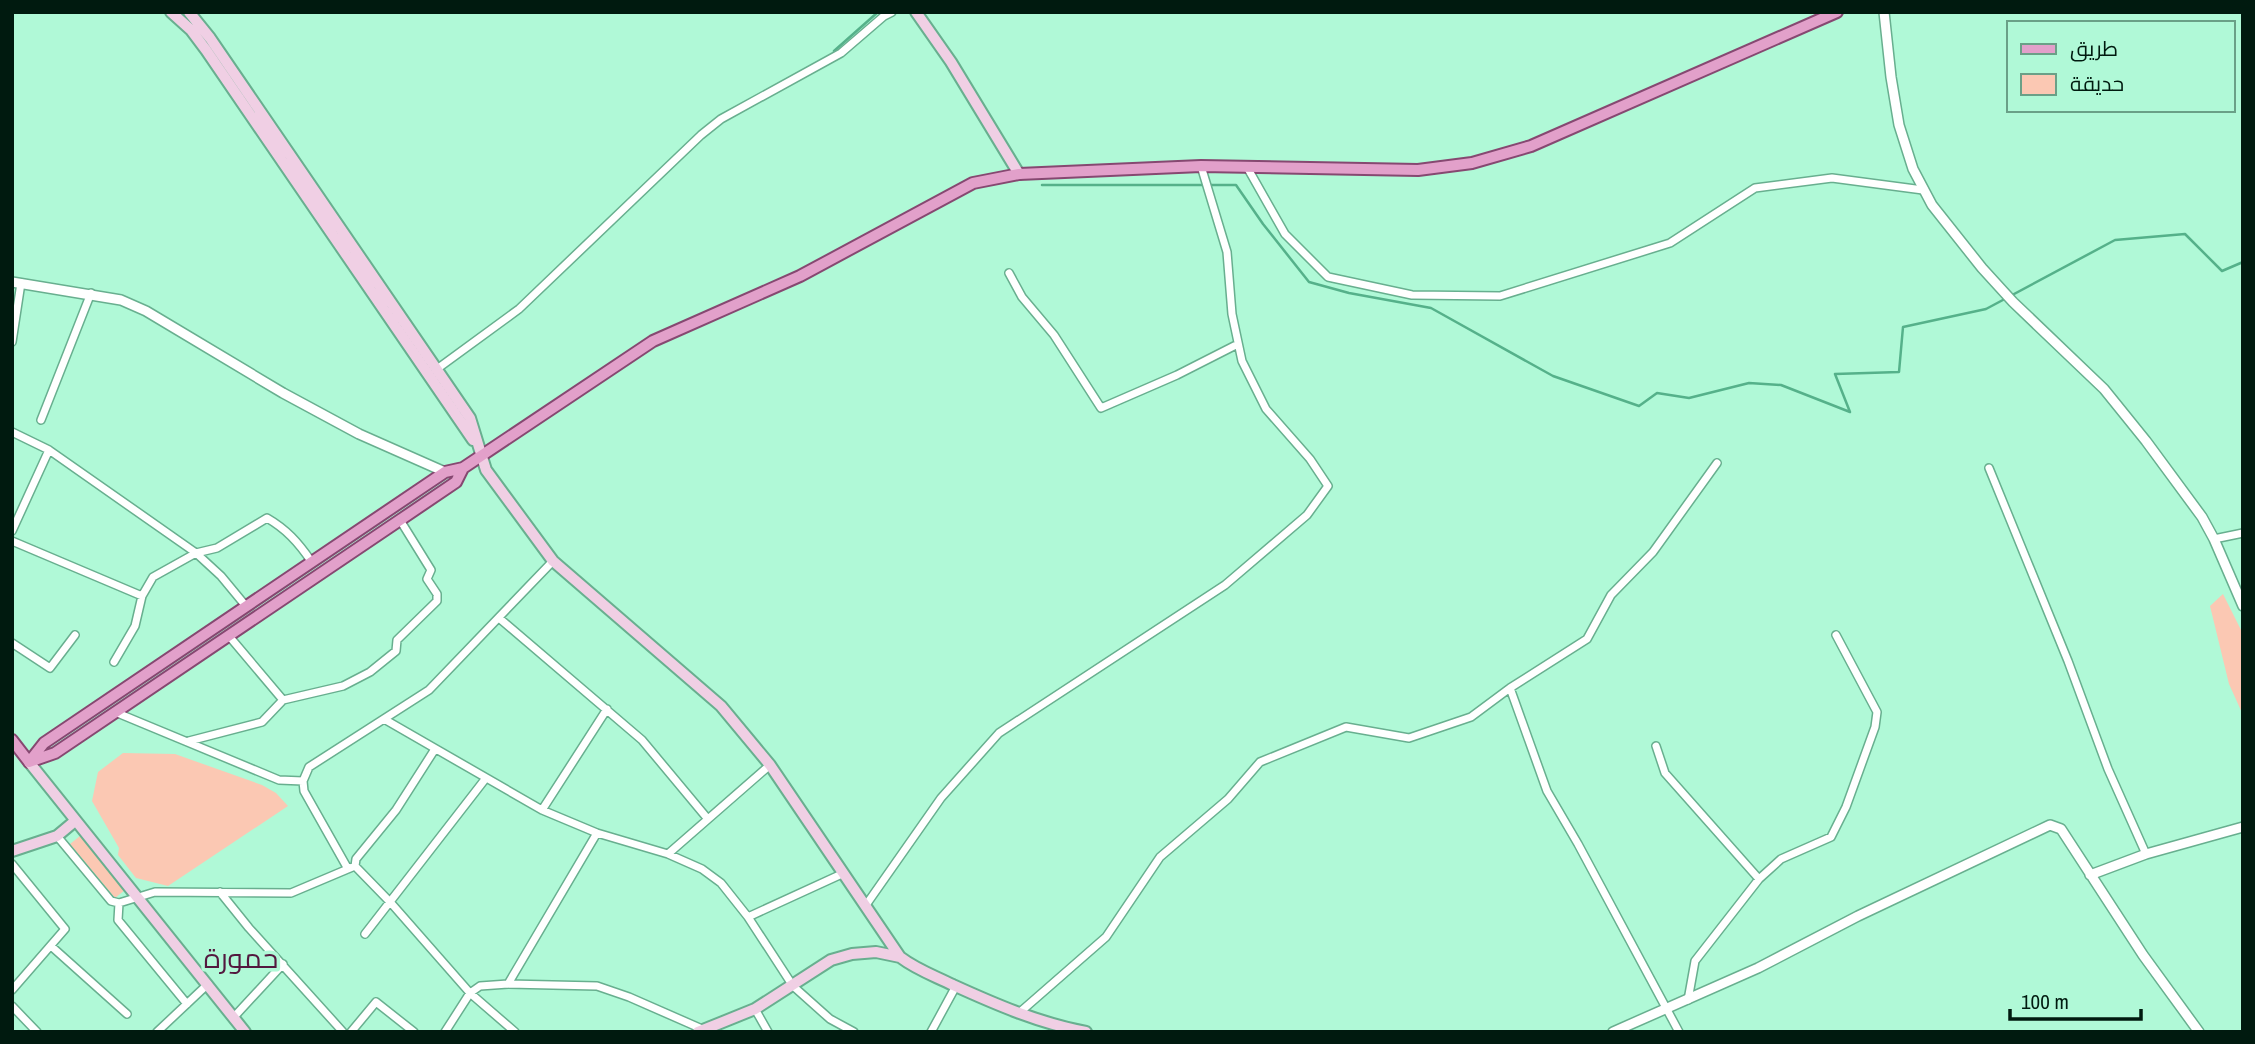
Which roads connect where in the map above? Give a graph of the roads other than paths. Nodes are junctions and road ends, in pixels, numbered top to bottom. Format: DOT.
graph roads {
  1 [pos="171,12"];
  2 [pos="189,12"];
  3 [pos="892,12"];
  4 [pos="916,12"];
  5 [pos="1837,12"];
  6 [pos="1884,12"];
  7 [pos="1201,166"];
  8 [pos="1248,167"];
  9 [pos="1019,174"];
  10 [pos="1923,190"];
  11 [pos="1009,273"];
  12 [pos="17,282"];
  13 [pos="91,293"];
  14 [pos="12,342"];
  15 [pos="1238,344"];
  16 [pos="438,369"];
  17 [pos="41,420"];
  18 [pos="12,432"];
  19 [pos="49,450"];
  20 [pos="482,454"];
  21 [pos="1717,463"];
  22 [pos="463,468"];
  23 [pos="1989,468"];
  24 [pos="444,472"];
  25 [pos="400,520"];
  26 [pos="12,531"];
  27 [pos="2243,533"];
  28 [pos="2214,540"];
  29 [pos="12,541"];
  30 [pos="197,553"];
  31 [pos="311,561"];
  32 [pos="554,561"];
  33 [pos="142,596"];
  34 [pos="245,605"];
  35 [pos="2243,606"];
  36 [pos="499,618"];
  37 [pos="75,635"];
  38 [pos="1836,635"];
  39 [pos="229,636"];
  40 [pos="12,643"];
  41 [pos="114,663"];
  42 [pos="1510,688"];
  43 [pos="283,700"];
  44 [pos="607,709"];
  45 [pos="114,712"];
  46 [pos="384,719"];
  47 [pos="12,740"];
  48 [pos="189,741"];
  49 [pos="1656,746"];
  50 [pos="12,749"];
  51 [pos="435,749"];
  52 [pos="29,762"];
  53 [pos="770,765"];
  54 [pos="486,778"];
  55 [pos="303,780"];
  56 [pos="542,810"];
  57 [pos="707,818"];
  58 [pos="75,821"];
  59 [pos="2243,827"];
  60 [pos="597,833"];
  61 [pos="57,836"];
  62 [pos="12,851"];
  63 [pos="668,854"];
  64 [pos="2146,854"];
  65 [pos="12,864"];
  66 [pos="351,868"];
  67 [pos="844,873"];
  68 [pos="2090,875"];
  69 [pos="1759,879"];
  70 [pos="220,892"];
  71 [pos="139,898"];
  72 [pos="119,903"];
  73 [pos="391,903"];
  74 [pos="866,905"];
  75 [pos="748,917"];
  76 [pos="365,934"];
  77 [pos="51,946"];
  78 [pos="900,957"];
  79 [pos="283,964"];
  80 [pos="208,984"];
  81 [pos="508,984"];
  82 [pos="793,986"];
  83 [pos="956,986"];
  84 [pos="12,990"];
  85 [pos="470,993"];
  86 [pos="1688,1000"];
  87 [pos="187,1004"];
  88 [pos="12,1006"];
  89 [pos="755,1009"];
  90 [pos="1665,1010"];
  91 [pos="127,1013"];
  92 [pos="1019,1013"];
  93 [pos="234,1017"];
  94 [pos="162,1030"];
  95 [pos="700,1030"];
  96 [pos="37,1032"];
  97 [pos="245,1032"];
  98 [pos="343,1032"];
  99 [pos="351,1032"];
  100 [pos="414,1032"];
  101 [pos="445,1032"];
  102 [pos="515,1032"];
  103 [pos="768,1032"];
  104 [pos="854,1032"];
  105 [pos="931,1032"];
  106 [pos="1086,1032"];
  107 [pos="1613,1032"];
  108 [pos="1679,1032"];
  109 [pos="2199,1032"];
  1 -- 20 [label="main road"];
  2 -- 16 [label="main road"];
  3 -- 16 [label="street"];
  4 -- 9 [label="main road"];
  5 -- 8 [label="main road"];
  6 -- 10 [label="street"];
  7 -- 8 [label="main road"];
  7 -- 9 [label="main road"];
  7 -- 15 [label="street"];
  8 -- 10 [label="street"];
  9 -- 20 [label="main road"];
  10 -- 28 [label="street"];
  11 -- 15 [label="street"];
  12 -- 13 [label="street"];
  12 -- 14 [label="street"];
  13 -- 17 [label="street"];
  13 -- 24 [label="street"];
  15 -- 74 [label="street"];
  16 -- 20 [label="main road"];
  18 -- 19 [label="street"];
  19 -- 26 [label="street"];
  19 -- 30 [label="street"];
  20 -- 22 [label="main road"];
  20 -- 32 [label="main road"];
  21 -- 42 [label="street"];
  22 -- 24 [label="main road"];
  22 -- 25 [label="main road"];
  23 -- 64 [label="street"];
  24 -- 31 [label="main road"];
  25 -- 39 [label="main road"];
  25 -- 43 [label="street"];
  27 -- 28 [label="street"];
  28 -- 35 [label="street"];
  29 -- 33 [label="street"];
  30 -- 31 [label="street"];
  30 -- 33 [label="street"];
  30 -- 34 [label="street"];
  31 -- 34 [label="main road"];
  32 -- 36 [label="street"];
  32 -- 53 [label="main road"];
  33 -- 41 [label="street"];
  34 -- 52 [label="main road"];
  36 -- 44 [label="street"];
  36 -- 46 [label="street"];
  37 -- 40 [label="street"];
  38 -- 69 [label="street"];
  39 -- 43 [label="street"];
  39 -- 45 [label="main road"];
  42 -- 90 [label="street"];
  42 -- 92 [label="street"];
  43 -- 48 [label="street"];
  44 -- 56 [label="street"];
  44 -- 57 [label="street"];
  45 -- 48 [label="street"];
  45 -- 52 [label="main road"];
  46 -- 51 [label="street"];
  46 -- 55 [label="street"];
  47 -- 52 [label="main road"];
  48 -- 55 [label="street"];
  49 -- 69 [label="street"];
  50 -- 52 [label="main road"];
  51 -- 54 [label="street"];
  51 -- 66 [label="street"];
  52 -- 58 [label="main road"];
  53 -- 57 [label="street"];
  53 -- 67 [label="main road"];
  54 -- 56 [label="street"];
  54 -- 73 [label="street"];
  55 -- 66 [label="street"];
  56 -- 60 [label="street"];
  57 -- 63 [label="street"];
  58 -- 61 [label="main road"];
  58 -- 71 [label="main road"];
  59 -- 64 [label="street"];
  60 -- 63 [label="street"];
  60 -- 81 [label="street"];
  61 -- 62 [label="main road"];
  61 -- 72 [label="street"];
  63 -- 75 [label="street"];
  64 -- 68 [label="street"];
  65 -- 77 [label="street"];
  66 -- 70 [label="street"];
  66 -- 73 [label="street"];
  67 -- 74 [label="main road"];
  67 -- 75 [label="street"];
  68 -- 86 [label="street"];
  68 -- 109 [label="street"];
  69 -- 86 [label="street"];
  70 -- 71 [label="street"];
  70 -- 79 [label="street"];
  71 -- 72 [label="street"];
  71 -- 80 [label="main road"];
  72 -- 87 [label="street"];
  73 -- 76 [label="street"];
  73 -- 85 [label="street"];
  74 -- 78 [label="main road"];
  75 -- 82 [label="street"];
  77 -- 84 [label="street"];
  77 -- 91 [label="street"];
  78 -- 82 [label="main road"];
  78 -- 83 [label="main road"];
  79 -- 93 [label="street"];
  79 -- 98 [label="street"];
  80 -- 87 [label="street"];
  80 -- 93 [label="main road"];
  81 -- 85 [label="street"];
  81 -- 95 [label="street"];
  82 -- 89 [label="main road"];
  82 -- 104 [label="street"];
  83 -- 92 [label="main road"];
  83 -- 105 [label="street"];
  85 -- 101 [label="street"];
  85 -- 102 [label="street"];
  86 -- 90 [label="street"];
  87 -- 94 [label="street"];
  88 -- 96 [label="street"];
  89 -- 95 [label="main road"];
  89 -- 103 [label="street"];
  90 -- 107 [label="street"];
  90 -- 108 [label="street"];
  92 -- 106 [label="main road"];
  93 -- 97 [label="main road"];
  99 -- 100 [label="street"];
}
